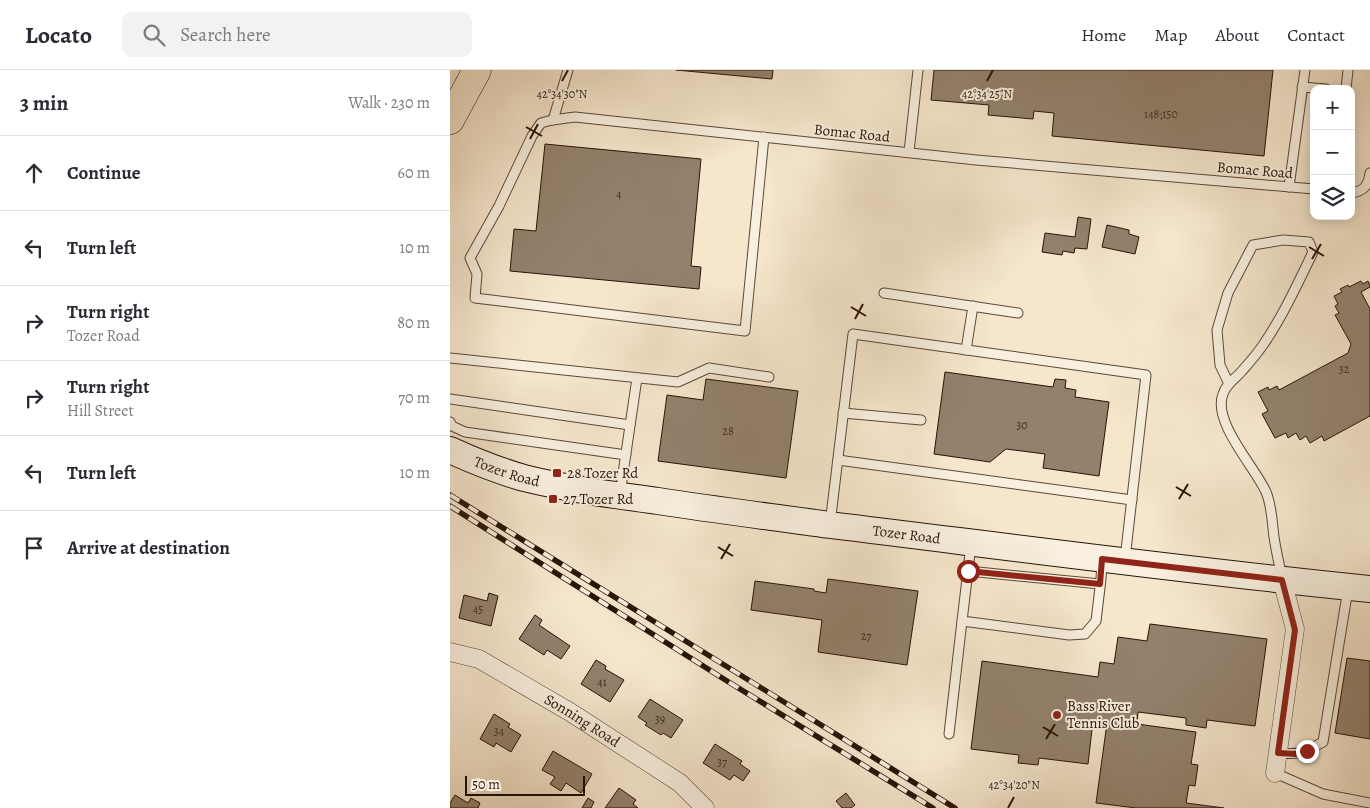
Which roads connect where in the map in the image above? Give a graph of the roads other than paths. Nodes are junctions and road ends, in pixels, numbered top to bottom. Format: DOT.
graph roads {
  1 [pos="477,70"];
  2 [pos="568,70"];
  3 [pos="918,70"];
  4 [pos="1304,70"];
  5 [pos="1348,70"];
  6 [pos="1346,85"];
  7 [pos="1302,87"];
  8 [pos="1310,88"];
  9 [pos="450,120"];
  10 [pos="553,120"];
  11 [pos="764,137"];
  12 [pos="909,152"];
  13 [pos="1370,173"];
  14 [pos="1289,187"];
  15 [pos="1310,189"];
  16 [pos="1355,192"];
  17 [pos="884,293"];
  18 [pos="973,306"];
  19 [pos="1018,313"];
  20 [pos="966,350"];
  21 [pos="450,358"];
  22 [pos="769,377"];
  23 [pos="637,378"];
  24 [pos="1228,384"];
  25 [pos="450,399"];
  26 [pos="843,413"];
  27 [pos="920,420"];
  28 [pos="450,422"];
  29 [pos="630,425"];
  30 [pos="450,450"];
  31 [pos="626,456"];
  32 [pos="838,460"];
  33 [pos="620,496"];
  34 [pos="1132,500"];
  35 [pos="830,525"];
  36 [pos="971,543"];
  37 [pos="1109,568"];
  38 [pos="968,571"];
  39 [pos="1282,580"];
  40 [pos="1359,588"];
  41 [pos="962,621"];
  42 [pos="450,652"];
  43 [pos="949,734"];
  44 [pos="1278,753"];
  45 [pos="1276,773"];
  46 [pos="1370,804"];
  47 [pos="705,808"];
  1 -- 9 [label="highway"];
  2 -- 10 [label="lane"];
  3 -- 12 [label="lane"];
  4 -- 7 [label="lane"];
  5 -- 6 [label="lane"];
  7 -- 8 [label="lane"];
  7 -- 14 [label="lane"];
  10 -- 11 [label="lane, Bomac Road"];
  10 -- 11 [label="lane, Bomac Road"];
  11 -- 12 [label="lane, Bomac Road"];
  12 -- 14 [label="lane, Bomac Road"];
  13 -- 16 [label="lane"];
  14 -- 15 [label="lane, Bomac Road"];
  17 -- 18 [label="lane"];
  18 -- 19 [label="lane"];
  18 -- 20 [label="lane"];
  20 -- 26 [label="lane"];
  20 -- 34 [label="lane"];
  21 -- 23 [label="lane"];
  22 -- 23 [label="lane"];
  23 -- 29 [label="lane"];
  24 -- 24 [label="lane"];
  24 -- 39 [label="lane"];
  25 -- 29 [label="lane"];
  26 -- 27 [label="lane"];
  26 -- 32 [label="lane"];
  28 -- 31 [label="lane"];
  29 -- 31 [label="lane"];
  30 -- 33 [label="main road, Tozer Road"];
  31 -- 33 [label="lane"];
  32 -- 34 [label="lane"];
  32 -- 35 [label="lane"];
  33 -- 35 [label="main road, Tozer Road"];
  34 -- 37 [label="lane"];
  35 -- 36 [label="main road, Tozer Road"];
  36 -- 37 [label="main road, Tozer Road"];
  36 -- 38 [label="lane"];
  37 -- 38 [label="lane"];
  37 -- 39 [label="main road, Tozer Road"];
  37 -- 41 [label="lane"];
  38 -- 41 [label="lane"];
  39 -- 40 [label="main road, Tozer Road"];
  39 -- 44 [label="street"];
  40 -- 44 [label="lane"];
  41 -- 43 [label="lane"];
  42 -- 47 [label="street, Sonning Road"];
  44 -- 45 [label="street"];
  45 -- 46 [label="lane"];
}
